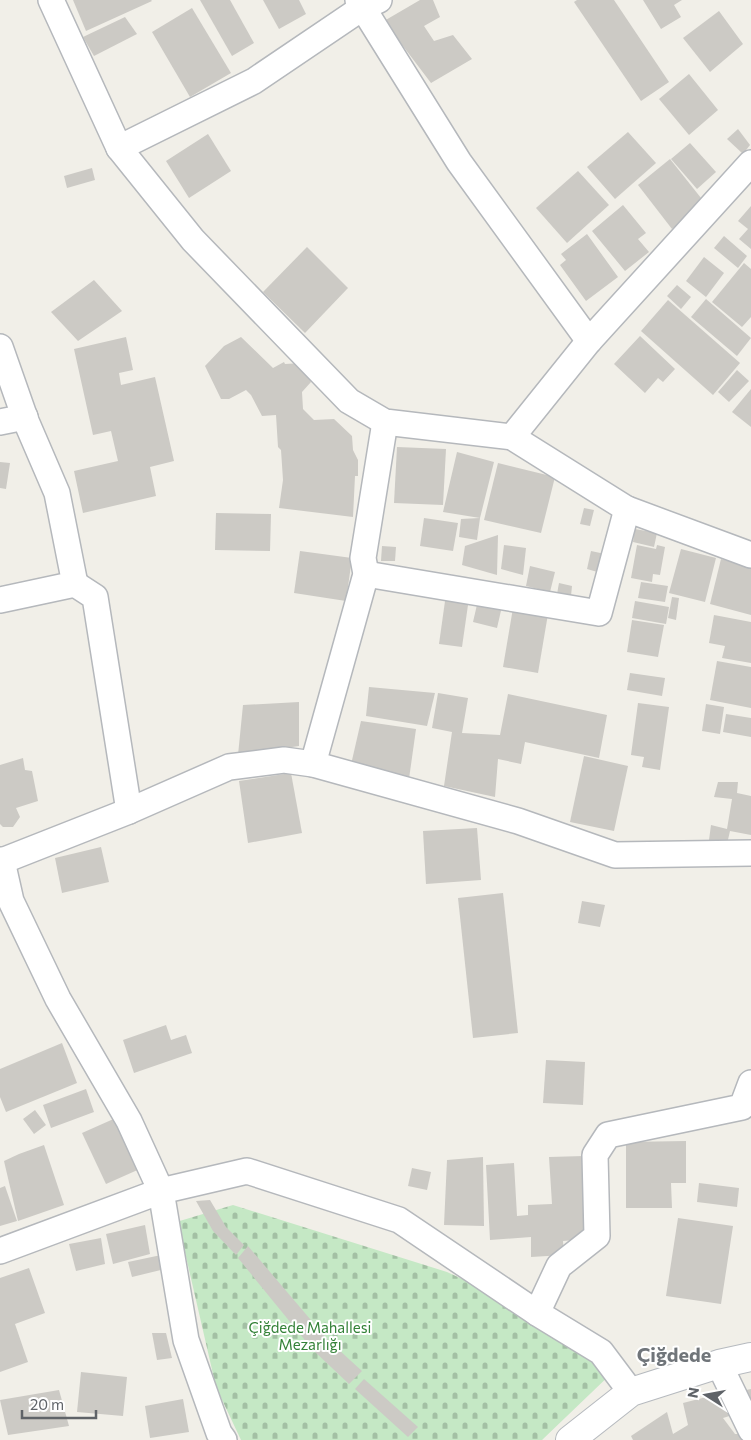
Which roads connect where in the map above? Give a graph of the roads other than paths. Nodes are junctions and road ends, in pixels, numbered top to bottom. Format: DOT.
graph roads {
  1 [pos="51,0"];
  2 [pos="366,3"];
  3 [pos="118,148"];
  4 [pos="751,163"];
  5 [pos="590,342"];
  6 [pos="0,347"];
  7 [pos="25,417"];
  8 [pos="0,422"];
  9 [pos="384,422"];
  10 [pos="512,437"];
  11 [pos="627,509"];
  12 [pos="751,555"];
  13 [pos="366,574"];
  14 [pos="75,584"];
  15 [pos="0,600"];
  16 [pos="314,764"];
  17 [pos="129,811"];
  18 [pos="751,853"];
  19 [pos="1,860"];
  20 [pos="5,903"];
  21 [pos="751,1082"];
  22 [pos="161,1191"];
  23 [pos="0,1251"];
  24 [pos="537,1313"];
  25 [pos="751,1357"];
  26 [pos="719,1364"];
  27 [pos="631,1392"];
  28 [pos="751,1430"];
  29 [pos="224,1440"];
  30 [pos="570,1440"];
  1 -- 3 [label="street"];
  2 -- 3 [label="street"];
  2 -- 5 [label="street"];
  3 -- 9 [label="street"];
  4 -- 5 [label="street"];
  5 -- 10 [label="street"];
  6 -- 7 [label="street"];
  7 -- 8 [label="street"];
  7 -- 14 [label="street"];
  9 -- 10 [label="street"];
  9 -- 13 [label="street"];
  10 -- 11 [label="street"];
  11 -- 12 [label="street"];
  11 -- 13 [label="street"];
  13 -- 16 [label="street"];
  14 -- 15 [label="street"];
  14 -- 17 [label="street"];
  16 -- 17 [label="street"];
  16 -- 18 [label="street"];
  17 -- 19 [label="street"];
  19 -- 20 [label="street"];
  20 -- 22 [label="street"];
  21 -- 24 [label="street"];
  22 -- 23 [label="street"];
  22 -- 24 [label="street"];
  22 -- 29 [label="street"];
  24 -- 27 [label="street"];
  25 -- 26 [label="street"];
  26 -- 27 [label="street"];
  26 -- 28 [label="street"];
  27 -- 30 [label="street"];
}
